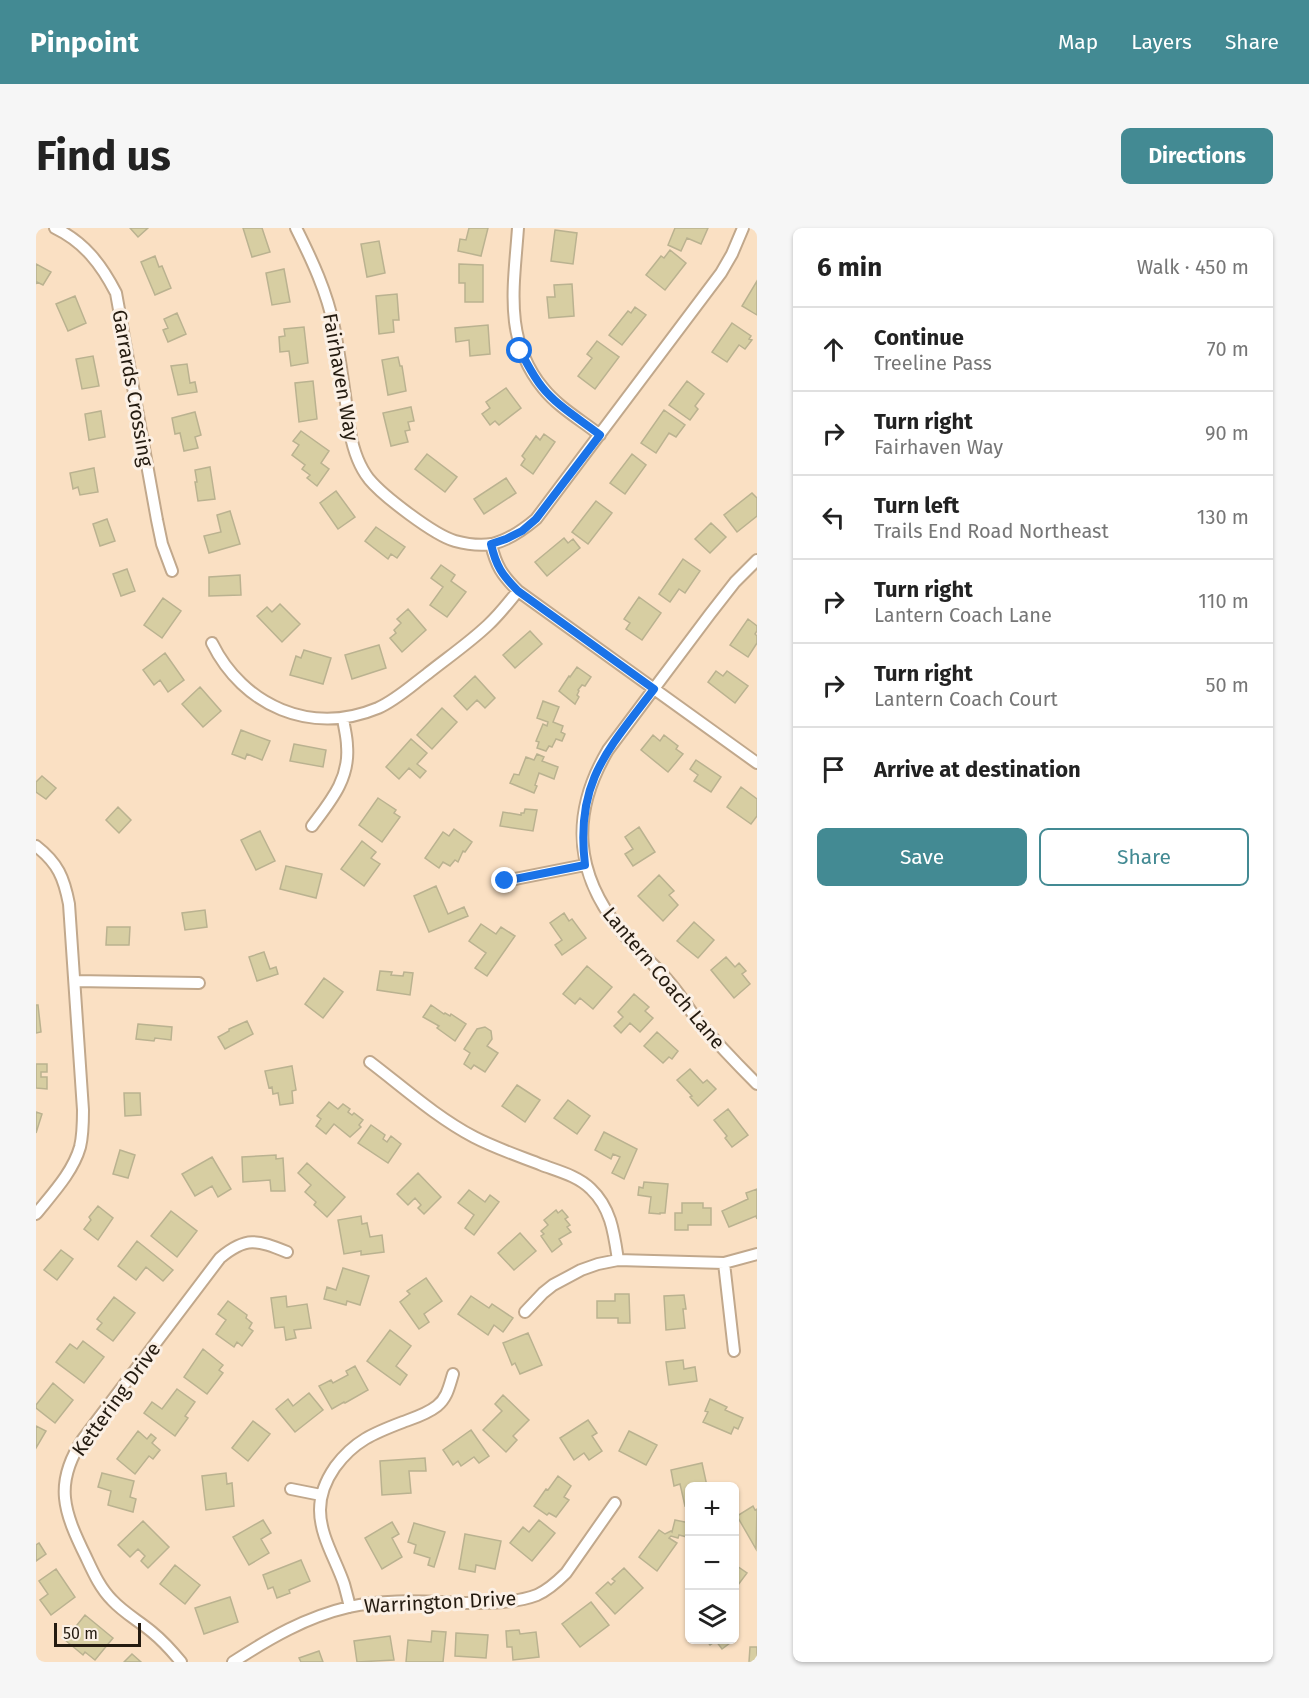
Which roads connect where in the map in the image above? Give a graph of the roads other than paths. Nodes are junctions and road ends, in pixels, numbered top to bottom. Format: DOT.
graph roads {
  1 [pos="55,228"];
  2 [pos="296,228"];
  3 [pos="518,228"];
  4 [pos="742,228"];
  5 [pos="600,435"];
  6 [pos="491,544"];
  7 [pos="757,560"];
  8 [pos="172,571"];
  9 [pos="518,591"];
  10 [pos="212,643"];
  11 [pos="654,689"];
  12 [pos="343,718"];
  13 [pos="757,763"];
  14 [pos="312,826"];
  15 [pos="36,846"];
  16 [pos="585,865"];
  17 [pos="505,881"];
  18 [pos="75,981"];
  19 [pos="199,983"];
  20 [pos="370,1062"];
  21 [pos="757,1084"];
  22 [pos="36,1214"];
  23 [pos="287,1252"];
  24 [pos="757,1254"];
  25 [pos="618,1260"];
  26 [pos="724,1263"];
  27 [pos="525,1312"];
  28 [pos="734,1351"];
  29 [pos="453,1374"];
  30 [pos="291,1489"];
  31 [pos="321,1495"];
  32 [pos="615,1503"];
  33 [pos="350,1607"];
  34 [pos="181,1662"];
  35 [pos="233,1662"];
  1 -- 8 [label="street, Garrards Crossing"];
  2 -- 6 [label="street, Fairhaven Way"];
  3 -- 5 [label="street"];
  4 -- 5 [label="street, Fairhaven Way"];
  5 -- 6 [label="street, Fairhaven Way"];
  6 -- 9 [label="street"];
  7 -- 11 [label="street, Lantern Coach Lane"];
  9 -- 11 [label="street"];
  9 -- 12 [label="street"];
  10 -- 12 [label="street"];
  11 -- 13 [label="street"];
  11 -- 16 [label="street, Lantern Coach Lane"];
  12 -- 14 [label="street"];
  15 -- 18 [label="street"];
  16 -- 17 [label="street"];
  16 -- 21 [label="street, Lantern Coach Lane"];
  18 -- 19 [label="street"];
  18 -- 22 [label="street"];
  20 -- 25 [label="street"];
  23 -- 34 [label="street, Kettering Drive"];
  24 -- 26 [label="street"];
  25 -- 26 [label="street"];
  25 -- 27 [label="street"];
  26 -- 28 [label="street"];
  29 -- 31 [label="street"];
  30 -- 31 [label="street"];
  31 -- 33 [label="street"];
  32 -- 33 [label="street, Warrington Drive"];
  33 -- 35 [label="street, Warrington Drive"];
}
